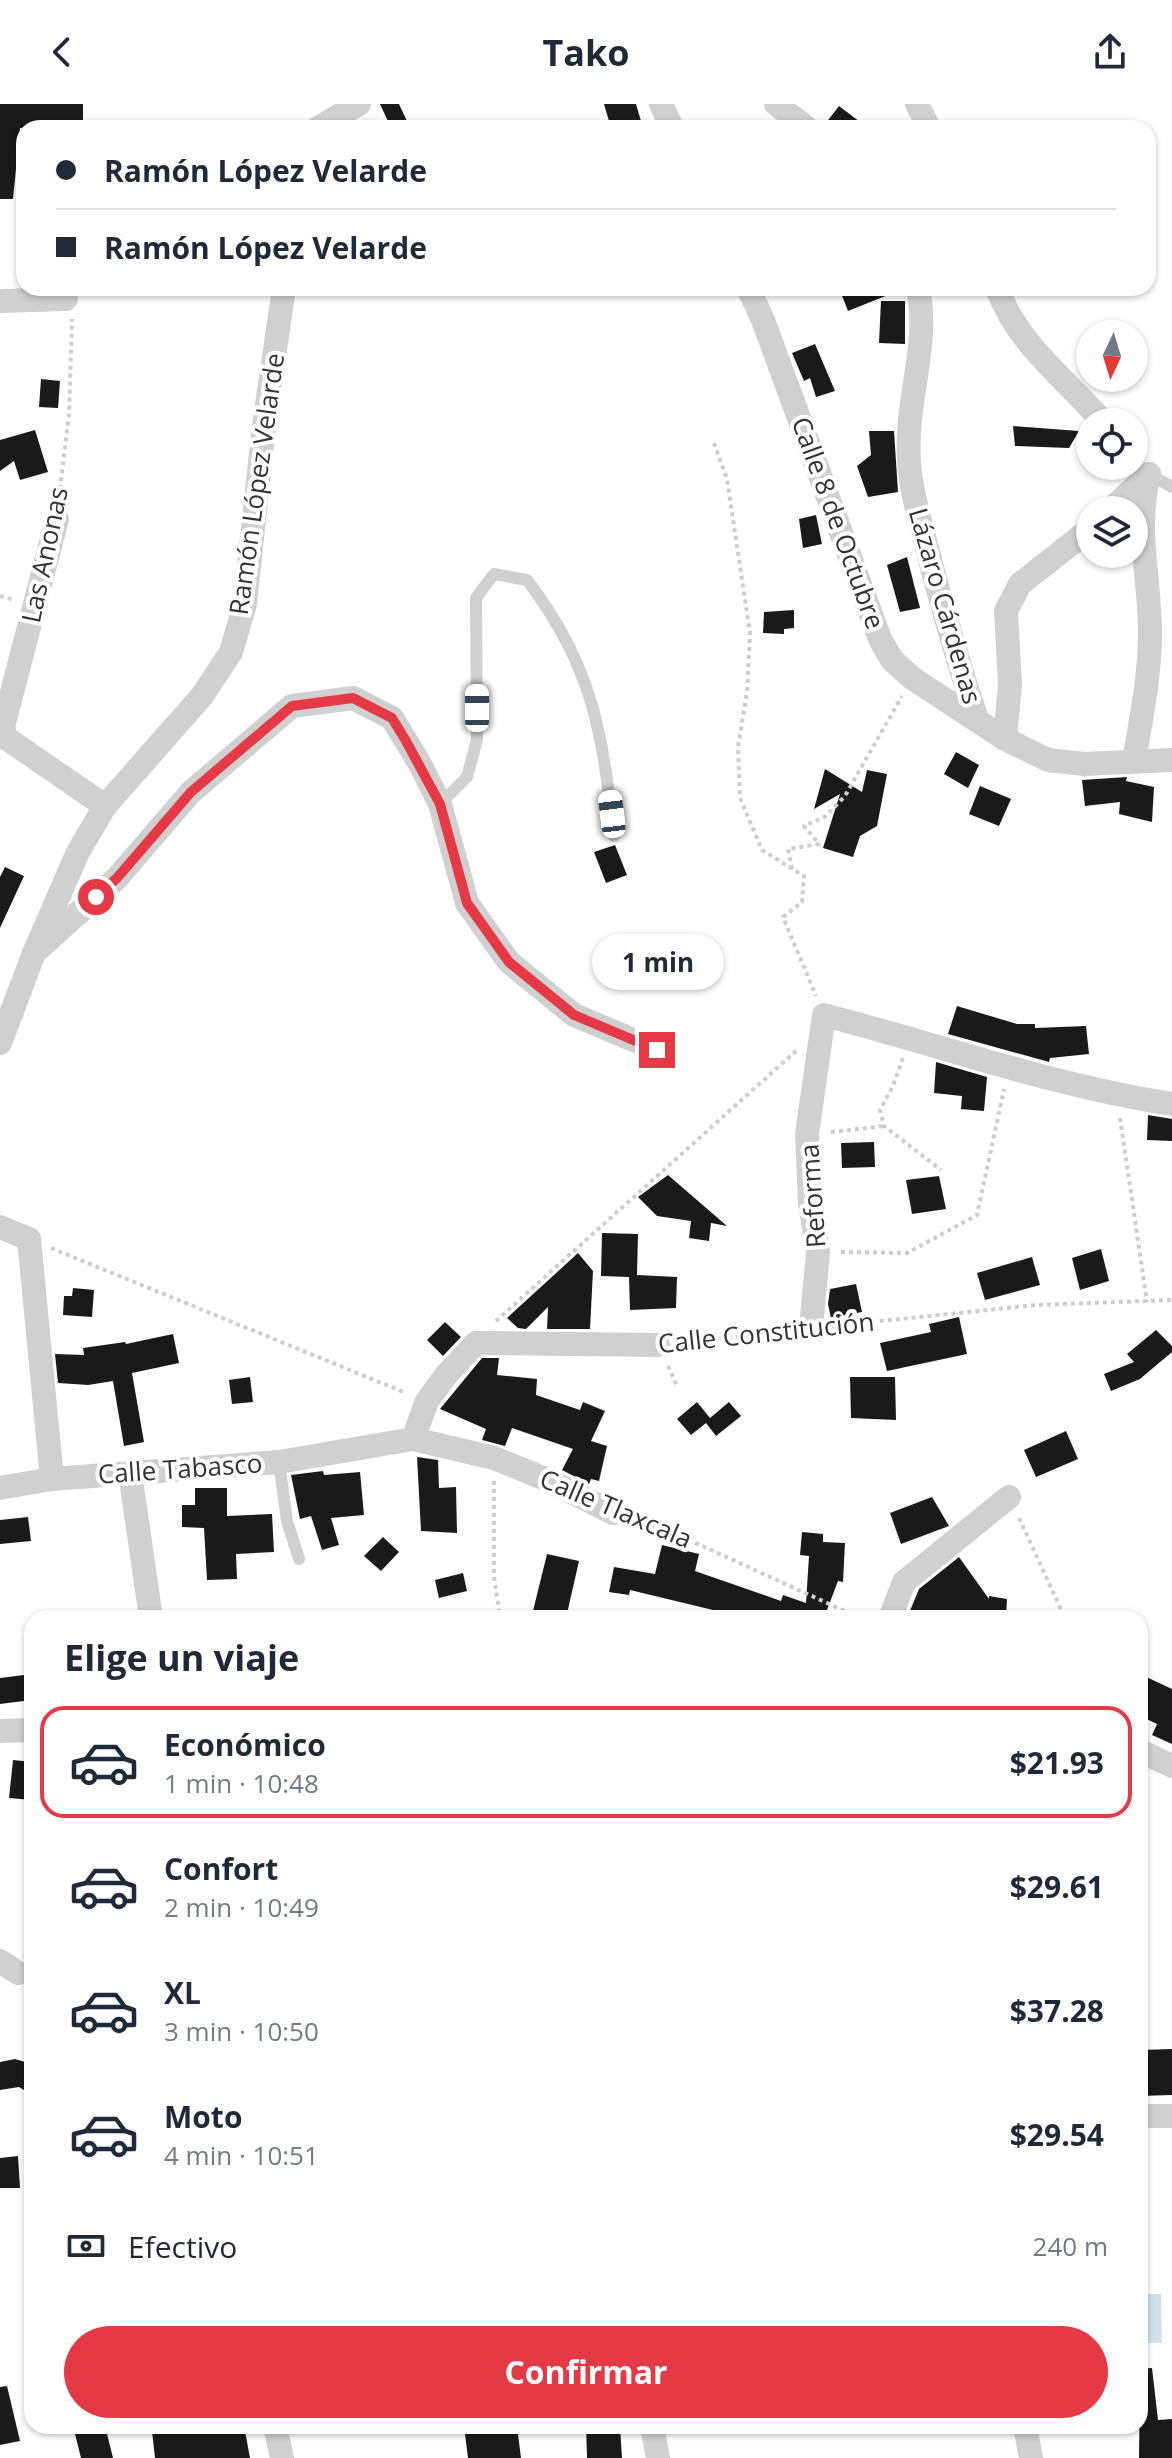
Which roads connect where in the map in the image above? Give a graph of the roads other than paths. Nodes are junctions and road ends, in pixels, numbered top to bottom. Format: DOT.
graph roads {
  1 [pos="359,104"];
  2 [pos="776,104"];
  3 [pos="332,120"];
  4 [pos="797,120"];
  5 [pos="283,296"];
  6 [pos="752,296"];
  7 [pos="920,296"];
  8 [pos="1000,296"];
  9 [pos="66,299"];
  10 [pos="0,301"];
  11 [pos="1090,408"];
  12 [pos="1148,471"];
  13 [pos="1141,480"];
  14 [pos="1172,487"];
  15 [pos="57,519"];
  16 [pos="1076,540"];
  17 [pos="977,719"];
  18 [pos="1005,739"];
  19 [pos="1172,760"];
  20 [pos="1134,761"];
  21 [pos="440,804"];
  22 [pos="105,806"];
  23 [pos="614,836"];
  24 [pos="34,953"];
  25 [pos="0,1043"];
  26 [pos="657,1050"];
  27 [pos="1172,1104"];
  28 [pos="0,1227"];
  29 [pos="811,1328"];
  30 [pos="658,1345"];
  31 [pos="413,1439"];
  32 [pos="360,1448"];
  33 [pos="279,1462"];
  34 [pos="130,1473"];
  35 [pos="52,1479"];
  36 [pos="0,1488"];
  37 [pos="1009,1497"];
  38 [pos="613,1513"];
  39 [pos="299,1559"];
  40 [pos="150,1610"];
  41 [pos="893,1610"];
  42 [pos="24,1730"];
  43 [pos="0,1731"];
  44 [pos="1148,1755"];
  45 [pos="1172,1766"];
  46 [pos="1148,2116"];
  47 [pos="1172,2116"];
  48 [pos="277,2434"];
  49 [pos="654,2434"];
  50 [pos="1026,2434"];
  51 [pos="282,2458"];
  52 [pos="658,2458"];
  53 [pos="1031,2458"];
  1 -- 3 [label="street"];
  2 -- 4 [label="street"];
  5 -- 22 [label="street, Ramón López Velarde"];
  6 -- 17 [label="street, Calle 8 de Octubre"];
  7 -- 17 [label="street, Lázaro Cárdenas"];
  8 -- 11 [label="street"];
  9 -- 10 [label="street"];
  12 -- 14 [label="lane"];
  13 -- 20 [label="street"];
  15 -- 22 [label="street, Las Anonas"];
  16 -- 18 [label="street"];
  17 -- 18 [label="street, Lázaro Cárdenas"];
  18 -- 20 [label="street, Lázaro Cárdenas"];
  19 -- 20 [label="street, Lázaro Cárdenas"];
  21 -- 23 [label="lane"];
  21 -- 24 [label="street, Ramón López Velarde"];
  21 -- 26 [label="street, Ramón López Velarde"];
  22 -- 24 [label="street, Ramón López Velarde"];
  24 -- 25 [label="street, Ramón López Velarde"];
  27 -- 29 [label="street, Reforma"];
  28 -- 35 [label="street"];
  30 -- 31 [label="street, Calle Constitución"];
  31 -- 32 [label="street, Calle Tlaxcala"];
  31 -- 38 [label="street, Calle Tlaxcala"];
  32 -- 33 [label="street, Calle Tabasco"];
  33 -- 34 [label="street, Calle Tabasco"];
  33 -- 39 [label="lane"];
  34 -- 35 [label="street, Calle Tabasco"];
  34 -- 40 [label="street"];
  35 -- 36 [label="street, Calle Tabasco"];
  37 -- 41 [label="street"];
  42 -- 43 [label="street"];
  44 -- 45 [label="street"];
  46 -- 47 [label="street"];
  48 -- 51 [label="street"];
  49 -- 52 [label="street"];
  50 -- 53 [label="street"];
}
